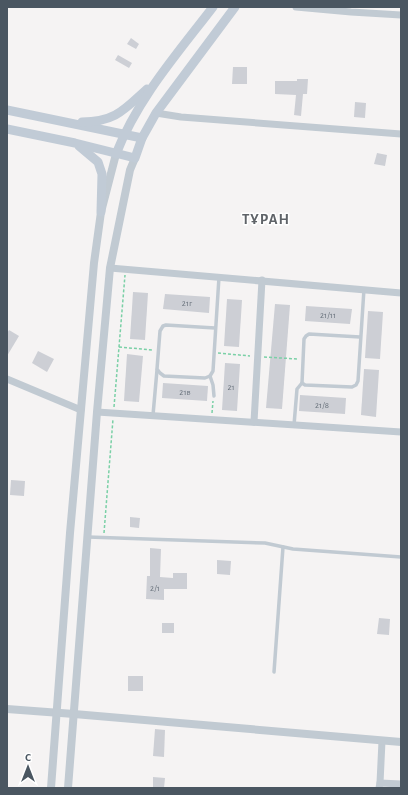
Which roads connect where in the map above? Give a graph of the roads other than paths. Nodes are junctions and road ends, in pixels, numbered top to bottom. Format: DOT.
graph roads {
  1 [pos="213,7"];
  2 [pos="235,7"];
  3 [pos="296,7"];
  4 [pos="401,16"];
  5 [pos="156,80"];
  6 [pos="7,110"];
  7 [pos="156,112"];
  8 [pos="63,121"];
  9 [pos="7,129"];
  10 [pos="401,134"];
  11 [pos="124,135"];
  12 [pos="142,138"];
  13 [pos="75,143"];
  14 [pos="116,154"];
  15 [pos="135,158"];
  16 [pos="101,212"];
  17 [pos="110,268"];
  18 [pos="219,276"];
  19 [pos="262,280"];
  20 [pos="364,290"];
  21 [pos="401,293"];
  22 [pos="216,328"];
  23 [pos="360,337"];
  24 [pos="158,368"];
  25 [pos="210,376"];
  26 [pos="7,379"];
  27 [pos="302,383"];
  28 [pos="214,396"];
  29 [pos="81,410"];
  30 [pos="97,412"];
  31 [pos="153,415"];
  32 [pos="254,422"];
  33 [pos="294,425"];
  34 [pos="401,432"];
  35 [pos="88,537"];
  36 [pos="283,547"];
  37 [pos="401,557"];
  38 [pos="274,672"];
  39 [pos="58,696"];
  40 [pos="7,710"];
  41 [pos="40,712"];
  42 [pos="57,713"];
  43 [pos="74,714"];
  44 [pos="55,728"];
  45 [pos="382,741"];
  46 [pos="401,742"];
  47 [pos="401,784"];
  48 [pos="380,785"];
  49 [pos="50,788"];
  50 [pos="68,788"];
  1 -- 5 [label="main road"];
  2 -- 7 [label="main road"];
  3 -- 4 [label="street"];
  5 -- 8 [label="main road"];
  5 -- 11 [label="main road"];
  6 -- 8 [label="main road"];
  7 -- 10 [label="street"];
  7 -- 12 [label="main road"];
  8 -- 11 [label="main road"];
  9 -- 13 [label="main road"];
  11 -- 12 [label="main road"];
  11 -- 14 [label="main road"];
  12 -- 15 [label="main road"];
  13 -- 14 [label="main road"];
  13 -- 16 [label="main road"];
  14 -- 15 [label="main road"];
  14 -- 16 [label="street"];
  15 -- 17 [label="street"];
  16 -- 29 [label="street"];
  17 -- 18 [label="street"];
  17 -- 30 [label="street"];
  18 -- 19 [label="street"];
  18 -- 22 [label="lane"];
  19 -- 20 [label="street"];
  19 -- 32 [label="street"];
  20 -- 21 [label="street"];
  20 -- 23 [label="lane"];
  22 -- 24 [label="lane"];
  22 -- 25 [label="lane"];
  23 -- 27 [label="lane"];
  23 -- 27 [label="lane"];
  24 -- 25 [label="lane"];
  24 -- 31 [label="lane"];
  25 -- 28 [label="lane"];
  26 -- 29 [label="street"];
  27 -- 33 [label="lane"];
  29 -- 39 [label="street"];
  30 -- 31 [label="street"];
  30 -- 35 [label="street"];
  31 -- 32 [label="street"];
  32 -- 33 [label="street"];
  33 -- 34 [label="street"];
  35 -- 36 [label="lane"];
  35 -- 43 [label="street"];
  36 -- 37 [label="lane"];
  36 -- 38 [label="lane"];
  39 -- 41 [label="street"];
  39 -- 42 [label="street"];
  40 -- 41 [label="street"];
  41 -- 42 [label="street"];
  41 -- 44 [label="street"];
  42 -- 43 [label="street"];
  42 -- 44 [label="street"];
  43 -- 45 [label="street"];
  43 -- 50 [label="street"];
  44 -- 49 [label="street"];
  45 -- 46 [label="street"];
  45 -- 48 [label="street"];
  47 -- 48 [label="street"];
}
